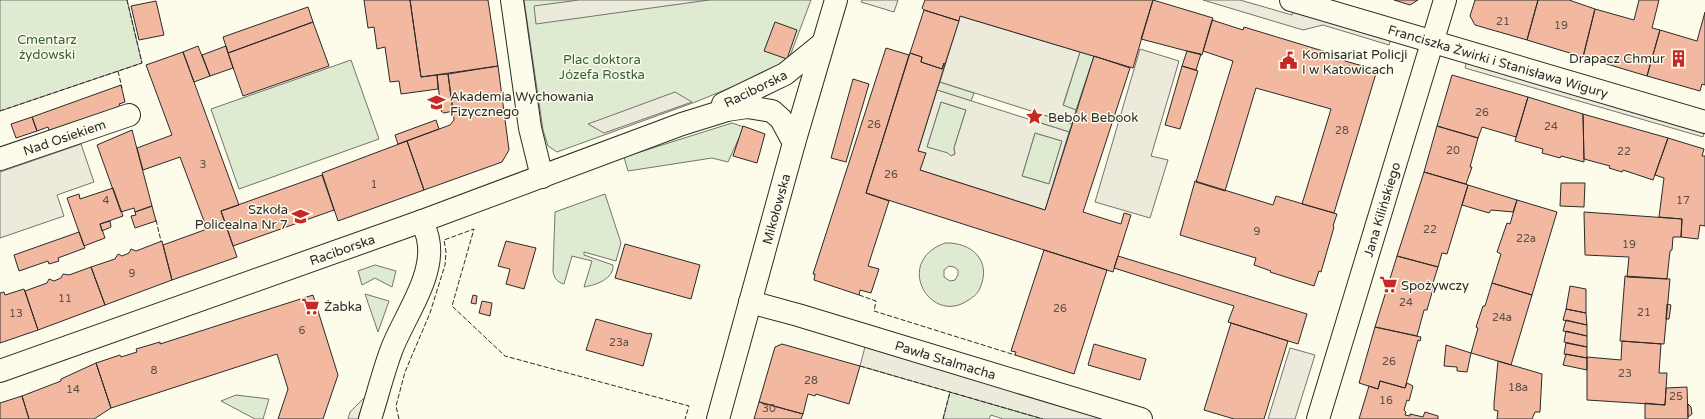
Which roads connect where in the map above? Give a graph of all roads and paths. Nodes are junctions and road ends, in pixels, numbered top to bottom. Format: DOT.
graph roads {
  1 [pos="512,0"];
  2 [pos="836,0"];
  3 [pos="1291,0"];
  4 [pos="1445,0"];
  5 [pos="1432,42"];
  6 [pos="822,44"];
  7 [pos="128,115"];
  8 [pos="1705,122"];
  9 [pos="682,124"];
  10 [pos="794,143"];
  11 [pos="0,159"];
  12 [pos="542,178"];
  13 [pos="422,222"];
  14 [pos="750,302"];
  15 [pos="0,371"];
  16 [pos="370,419"];
  17 [pos="718,419"];
  18 [pos="1141,419"];
  19 [pos="1318,419"];
  1 -- 12 [label="street"];
  2 -- 6 [label="street, Mikołowska"];
  3 -- 5 [label="street, Franciszka Żwirki i Stanisława Wigury"];
  4 -- 5 [label="street, Jana Kilińskiego"];
  5 -- 8 [label="street, Franciszka Żwirki i Stanisława Wigury"];
  5 -- 19 [label="street, Jana Kilińskiego"];
  6 -- 9 [label="street, Raciborska"];
  6 -- 10 [label="street, Mikołowska"];
  7 -- 11 [label="street, Nad Osiekiem"];
  9 -- 10 [label="street, Raciborska"];
  9 -- 12 [label="street, Raciborska"];
  10 -- 14 [label="street, Mikołowska"];
  12 -- 13 [label="street, Raciborska"];
  13 -- 15 [label="street, Raciborska"];
  13 -- 16 [label="street"];
  14 -- 17 [label="street, Mikołowska"];
  14 -- 18 [label="street, Pawła Stalmacha"];
}
